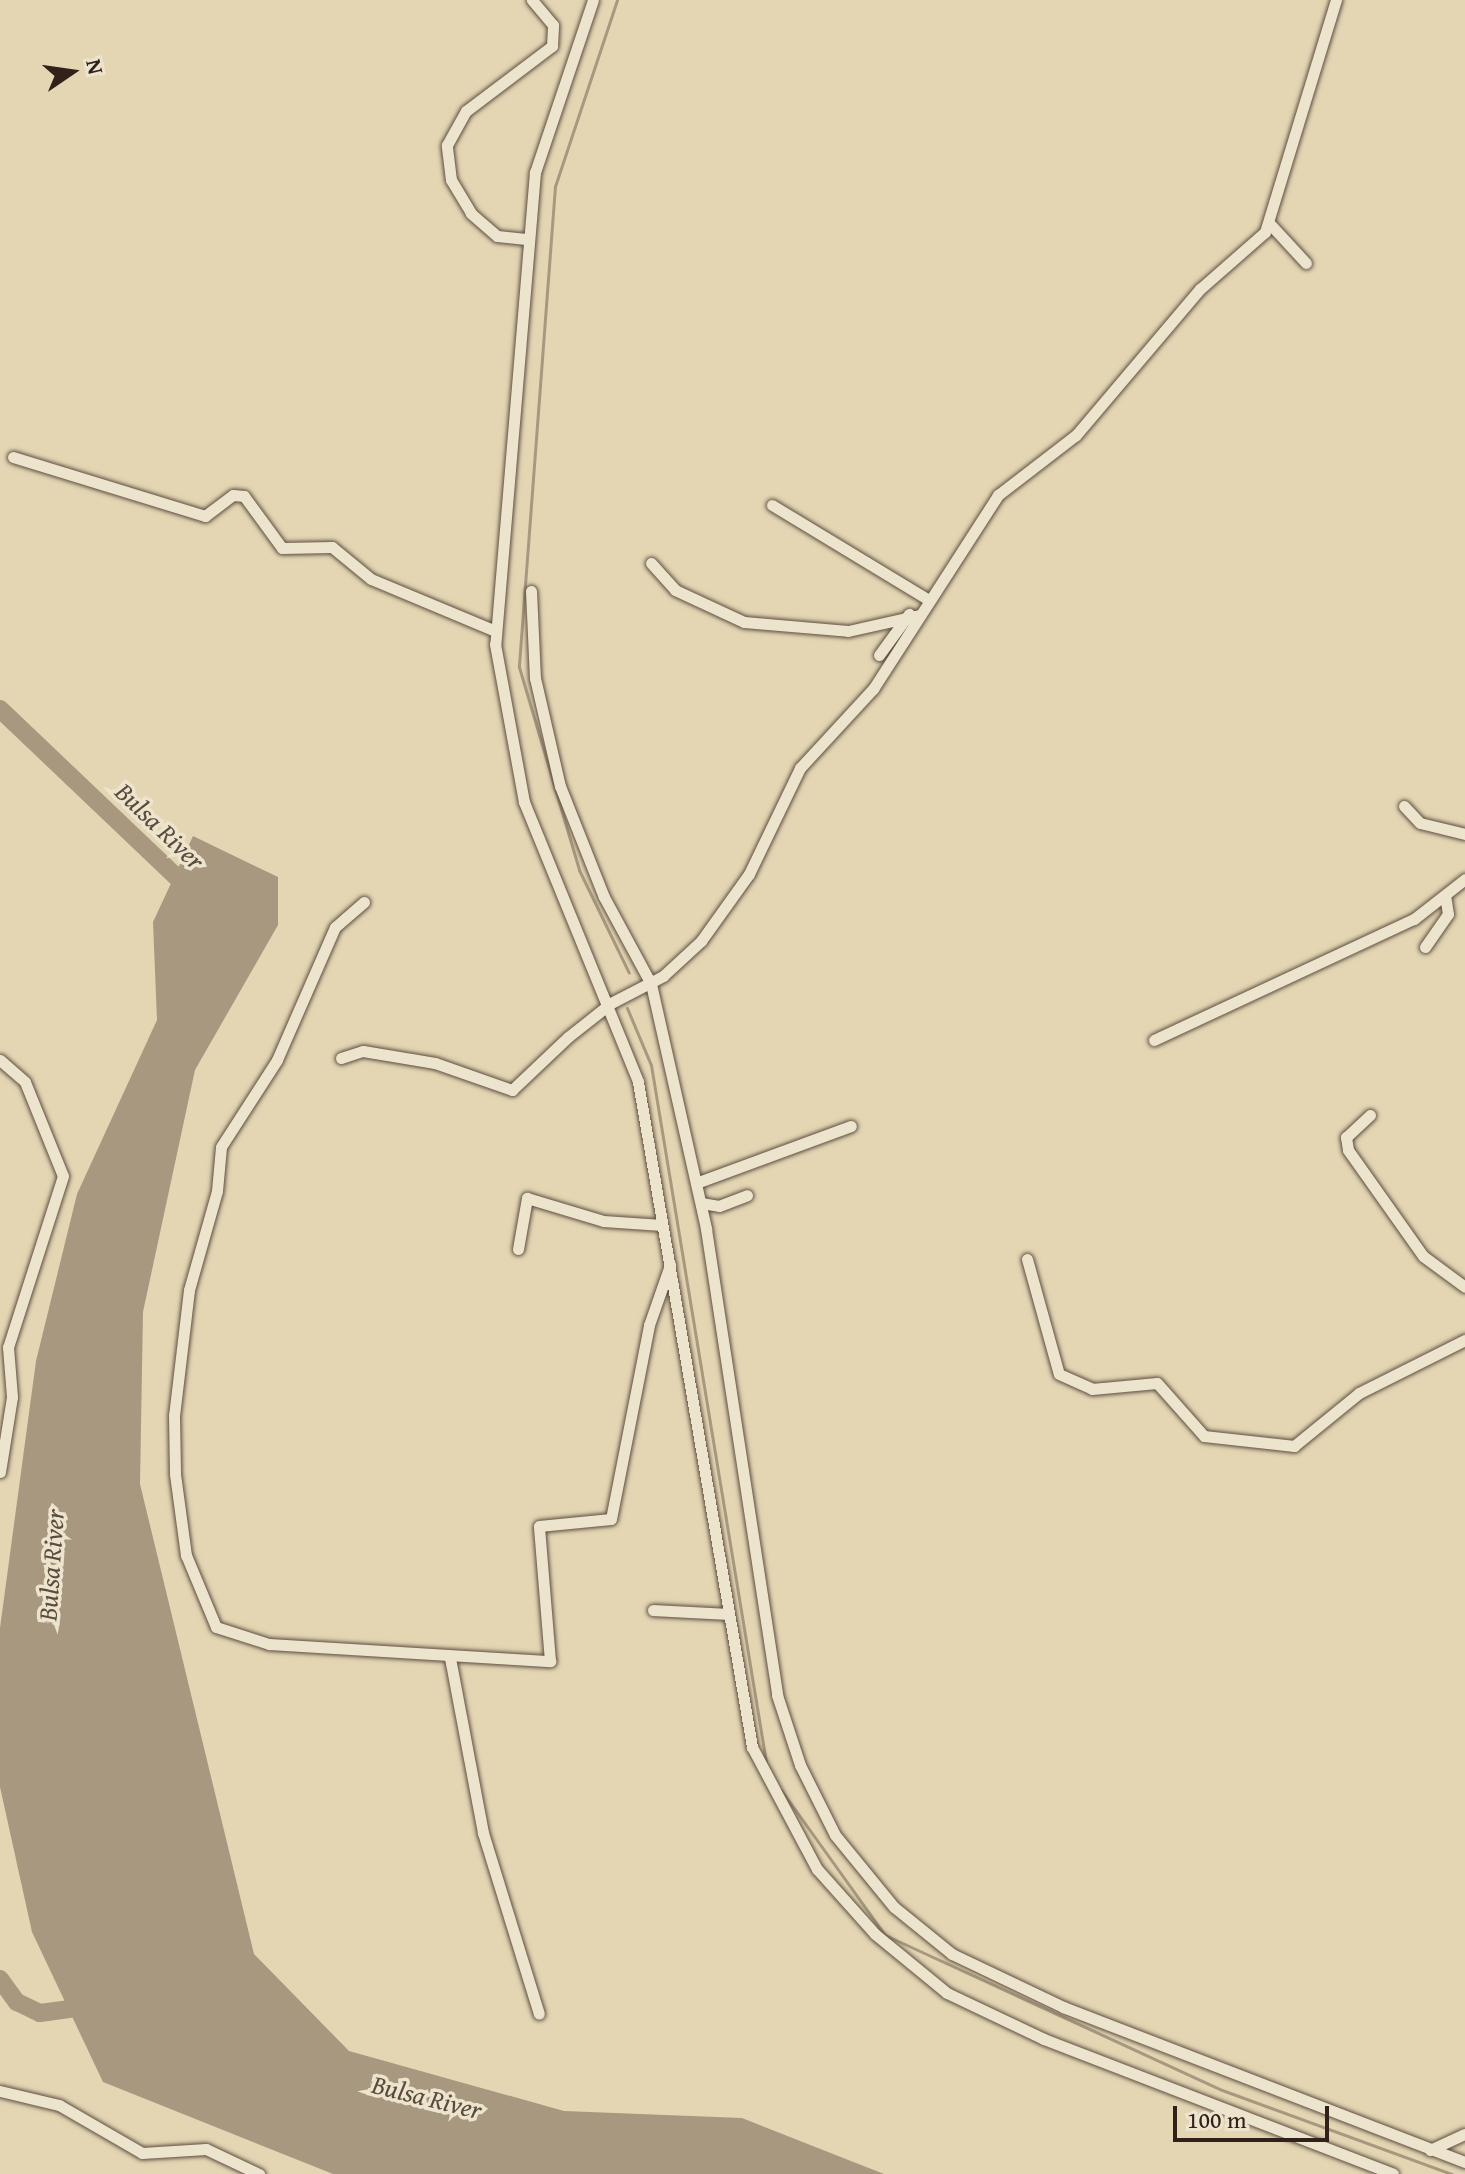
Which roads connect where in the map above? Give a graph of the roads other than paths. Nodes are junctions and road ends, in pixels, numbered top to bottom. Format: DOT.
graph roads {
  1 [pos="532,0"];
  2 [pos="593,0"];
  3 [pos="1336,0"];
  4 [pos="1270,224"];
  5 [pos="526,239"];
  6 [pos="1306,263"];
  7 [pos="13,457"];
  8 [pos="772,505"];
  9 [pos="651,563"];
  10 [pos="531,591"];
  11 [pos="929,600"];
  12 [pos="914,615"];
  13 [pos="493,630"];
  14 [pos="879,655"];
  15 [pos="1404,806"];
  16 [pos="1465,834"];
  17 [pos="1465,879"];
  18 [pos="1445,895"];
  19 [pos="364,902"];
  20 [pos="1425,947"];
  21 [pos="651,984"];
  22 [pos="611,1003"];
  23 [pos="1154,1040"];
  24 [pos="341,1058"];
  25 [pos="0,1060"];
  26 [pos="1370,1115"];
  27 [pos="851,1126"];
  28 [pos="696,1183"];
  29 [pos="747,1195"];
  30 [pos="701,1203"];
  31 [pos="662,1225"];
  32 [pos="518,1249"];
  33 [pos="1027,1259"];
  34 [pos="670,1265"];
  35 [pos="1465,1287"];
  36 [pos="1465,1340"];
  37 [pos="0,1472"];
  38 [pos="653,1610"];
  39 [pos="728,1614"];
  40 [pos="450,1658"];
  41 [pos="539,2014"];
  42 [pos="0,2091"];
  43 [pos="1465,2134"];
  44 [pos="1430,2150"];
  45 [pos="1465,2162"];
  46 [pos="259,2174"];
  47 [pos="1393,2174"];
  1 -- 5 [label="street"];
  2 -- 5 [label="street"];
  3 -- 4 [label="street"];
  4 -- 6 [label="street"];
  4 -- 11 [label="street"];
  5 -- 13 [label="street"];
  7 -- 13 [label="street"];
  8 -- 11 [label="street"];
  9 -- 12 [label="street"];
  10 -- 21 [label="street"];
  11 -- 12 [label="street"];
  12 -- 14 [label="street"];
  12 -- 21 [label="street"];
  13 -- 22 [label="street"];
  15 -- 16 [label="street"];
  17 -- 18 [label="street"];
  18 -- 20 [label="street"];
  18 -- 23 [label="street"];
  19 -- 40 [label="street"];
  21 -- 22 [label="street"];
  21 -- 28 [label="street"];
  22 -- 24 [label="street"];
  22 -- 31 [label="street"];
  25 -- 37 [label="street"];
  26 -- 35 [label="street"];
  27 -- 28 [label="street"];
  28 -- 30 [label="street"];
  29 -- 30 [label="street"];
  30 -- 44 [label="street"];
  31 -- 32 [label="street"];
  31 -- 34 [label="street"];
  33 -- 36 [label="street"];
  34 -- 39 [label="street"];
  34 -- 40 [label="street"];
  38 -- 39 [label="street"];
  39 -- 47 [label="street"];
  40 -- 41 [label="street"];
  42 -- 46 [label="street"];
  43 -- 44 [label="street"];
  44 -- 45 [label="street"];
}
